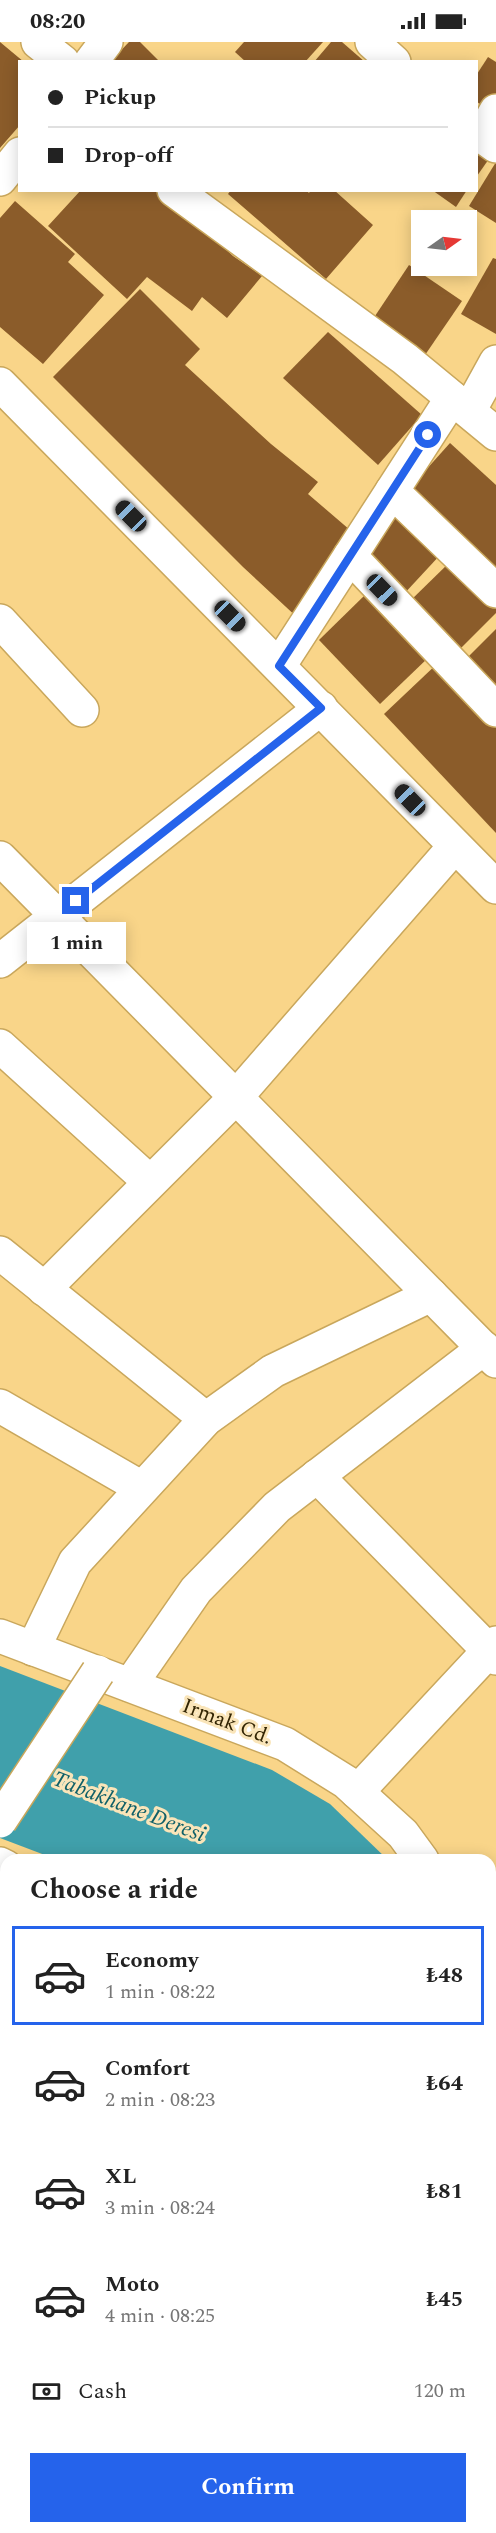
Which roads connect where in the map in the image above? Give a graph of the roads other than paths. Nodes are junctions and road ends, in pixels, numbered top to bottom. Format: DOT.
graph roads {
  1 [pos="38,42"];
  2 [pos="106,42"];
  3 [pos="372,42"];
  4 [pos="60,60"];
  5 [pos="92,60"];
  6 [pos="392,60"];
  7 [pos="18,156"];
  8 [pos="0,179"];
  9 [pos="177,192"];
  10 [pos="496,362"];
  11 [pos="0,384"];
  12 [pos="460,404"];
  13 [pos="496,434"];
  14 [pos="392,491"];
  15 [pos="350,556"];
  16 [pos="496,591"];
  17 [pos="0,621"];
  18 [pos="279,666"];
  19 [pos="321,708"];
  20 [pos="82,710"];
  21 [pos="496,710"];
  22 [pos="455,846"];
  23 [pos="0,858"];
  24 [pos="491,872"];
  25 [pos="57,915"];
  26 [pos="0,961"];
  27 [pos="0,1046"];
  28 [pos="236,1097"];
  29 [pos="150,1182"];
  30 [pos="0,1253"];
  31 [pos="44,1288"];
  32 [pos="431,1295"];
  33 [pos="490,1355"];
  34 [pos="0,1406"];
  35 [pos="206,1419"];
  36 [pos="317,1476"];
  37 [pos="142,1488"];
  38 [pos="0,1636"];
  39 [pos="33,1649"];
  40 [pos="494,1651"];
  41 [pos="98,1672"];
  42 [pos="130,1685"];
  43 [pos="357,1792"];
  44 [pos="0,1821"];
  45 [pos="418,1854"];
  1 -- 4 [label="street"];
  2 -- 5 [label="street"];
  3 -- 6 [label="street"];
  7 -- 8 [label="street"];
  9 -- 12 [label="street"];
  10 -- 12 [label="street"];
  11 -- 18 [label="street"];
  12 -- 13 [label="street"];
  12 -- 14 [label="street"];
  14 -- 15 [label="street"];
  14 -- 16 [label="street"];
  15 -- 18 [label="street"];
  15 -- 21 [label="street"];
  17 -- 20 [label="street"];
  18 -- 19 [label="street"];
  19 -- 22 [label="street"];
  19 -- 25 [label="street"];
  22 -- 24 [label="street"];
  22 -- 28 [label="street"];
  23 -- 25 [label="street"];
  25 -- 26 [label="street"];
  25 -- 28 [label="street"];
  27 -- 29 [label="street"];
  28 -- 29 [label="street"];
  28 -- 32 [label="street"];
  29 -- 31 [label="street"];
  30 -- 31 [label="street"];
  31 -- 35 [label="street"];
  32 -- 33 [label="street"];
  32 -- 35 [label="street"];
  33 -- 36 [label="street"];
  34 -- 37 [label="street"];
  35 -- 37 [label="street"];
  36 -- 40 [label="street"];
  36 -- 42 [label="street"];
  37 -- 39 [label="street"];
  38 -- 39 [label="street, Irmak Cd."];
  39 -- 42 [label="street, Irmak Cd."];
  40 -- 43 [label="street"];
  41 -- 44 [label="street, bridge"];
  42 -- 43 [label="street, Irmak Cd."];
  43 -- 45 [label="street, Irmak Cd."];
}
